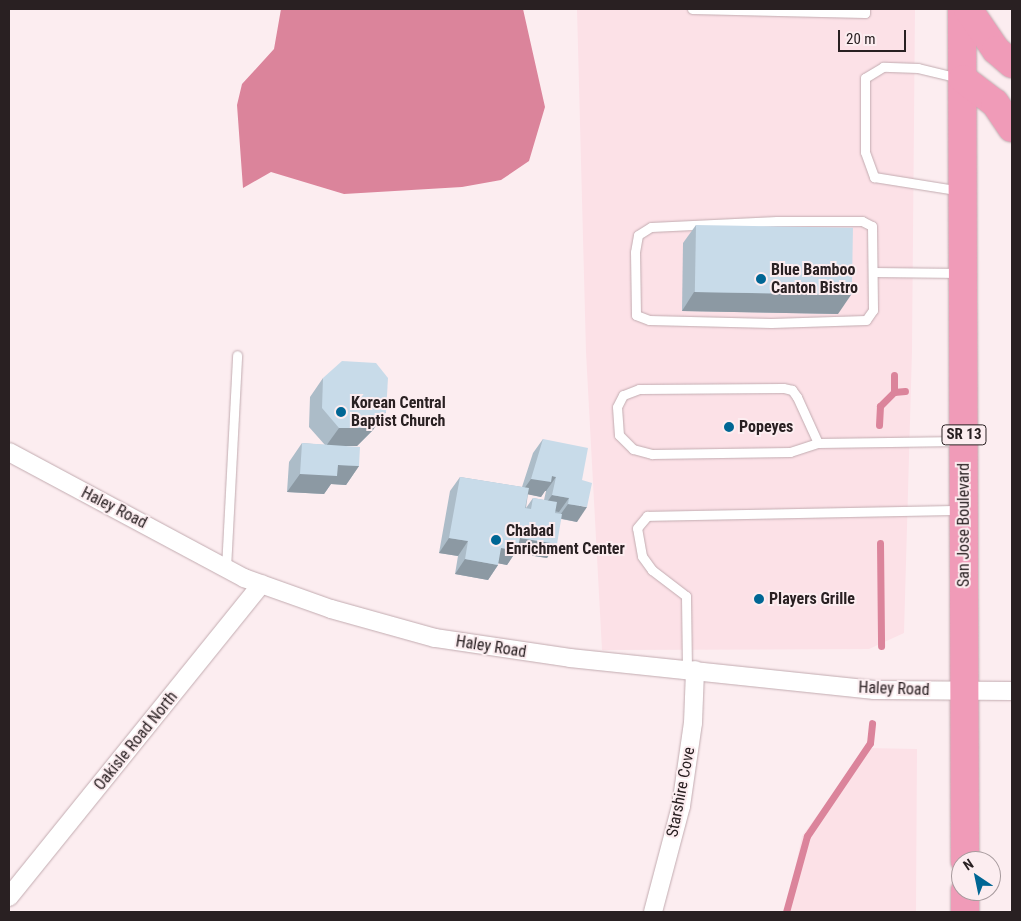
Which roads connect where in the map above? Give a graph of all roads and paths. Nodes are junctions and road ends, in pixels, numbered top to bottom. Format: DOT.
graph roads {
  1 [pos="692,9"];
  2 [pos="864,9"];
  3 [pos="962,9"];
  4 [pos="968,9"];
  5 [pos="1012,64"];
  6 [pos="963,79"];
  7 [pos="1012,128"];
  8 [pos="964,192"];
  9 [pos="873,272"];
  10 [pos="964,273"];
  11 [pos="237,355"];
  12 [pos="964,441"];
  13 [pos="818,443"];
  14 [pos="9,452"];
  15 [pos="964,510"];
  16 [pos="226,568"];
  17 [pos="262,584"];
  18 [pos="691,669"];
  19 [pos="965,691"];
  20 [pos="1012,692"];
  21 [pos="965,851"];
  22 [pos="9,897"];
  23 [pos="652,912"];
  1 -- 2 [label="lane"];
  3 -- 6 [label="main road, San Jose Boulevard / SR 13"];
  4 -- 5 [label="main road"];
  6 -- 7 [label="main road"];
  6 -- 8 [label="main road, San Jose Boulevard / SR 13"];
  6 -- 8 [label="lane"];
  8 -- 10 [label="main road, San Jose Boulevard / SR 13"];
  9 -- 9 [label="lane"];
  9 -- 10 [label="lane"];
  10 -- 12 [label="main road, San Jose Boulevard / SR 13"];
  11 -- 16 [label="lane"];
  12 -- 13 [label="lane"];
  12 -- 15 [label="main road, San Jose Boulevard / SR 13"];
  13 -- 13 [label="lane"];
  14 -- 16 [label="street, Haley Road"];
  15 -- 18 [label="lane"];
  15 -- 19 [label="main road, San Jose Boulevard / SR 13"];
  16 -- 17 [label="street, Haley Road"];
  17 -- 18 [label="street, Haley Road"];
  17 -- 22 [label="street, Oakisle Road North"];
  18 -- 19 [label="street, Haley Road"];
  18 -- 23 [label="street, Starshire Cove"];
  19 -- 20 [label="street, Haley Road"];
  19 -- 21 [label="main road, San Jose Boulevard / SR 13"];
}
